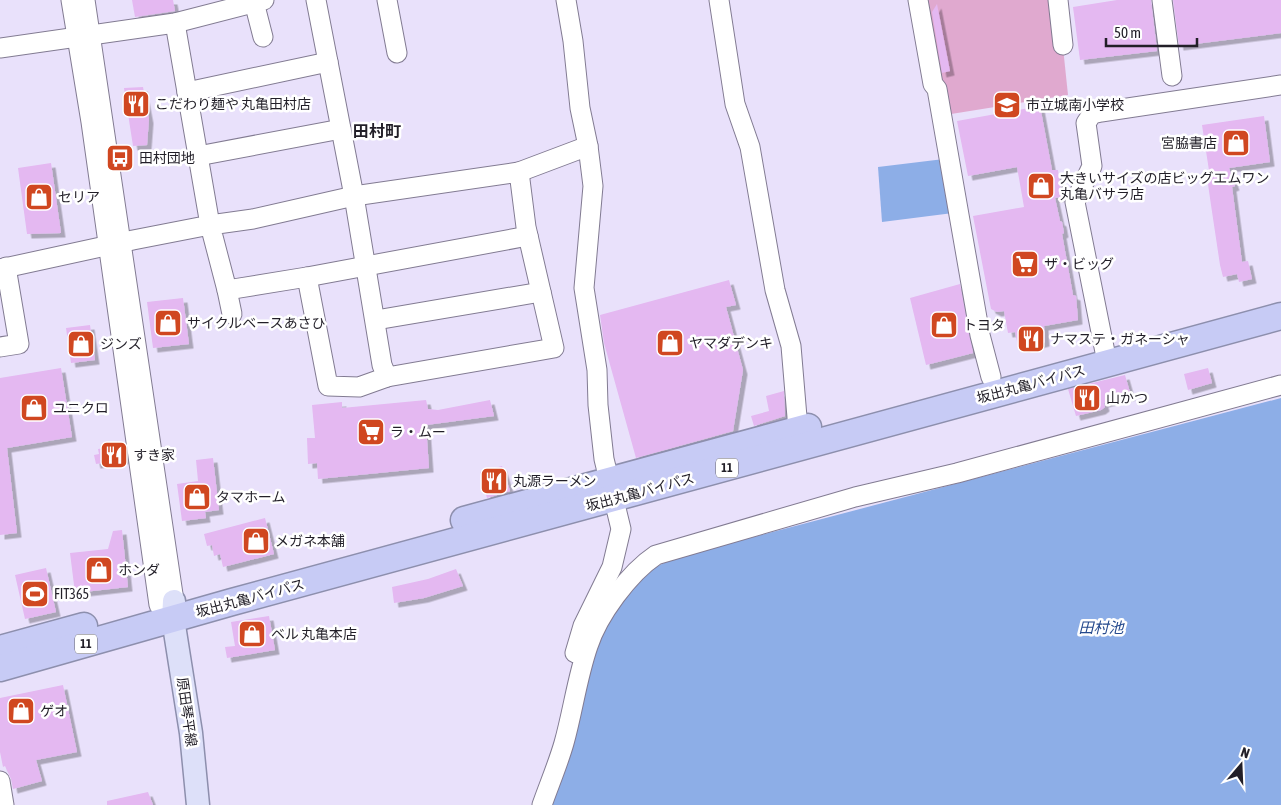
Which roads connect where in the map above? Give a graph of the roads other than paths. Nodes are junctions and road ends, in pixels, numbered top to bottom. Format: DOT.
graph roads {
  1 [pos="71,0"];
  2 [pos="86,0"];
  3 [pos="316,0"];
  4 [pos="387,0"];
  5 [pos="566,0"];
  6 [pos="719,0"];
  7 [pos="918,0"];
  8 [pos="1058,0"];
  9 [pos="1162,0"];
  10 [pos="259,1"];
  11 [pos="175,23"];
  12 [pos="84,37"];
  13 [pos="262,37"];
  14 [pos="1063,45"];
  15 [pos="0,48"];
  16 [pos="397,53"];
  17 [pos="328,62"];
  18 [pos="1172,76"];
  19 [pos="1281,85"];
  20 [pos="187,92"];
  21 [pos="341,129"];
  22 [pos="588,146"];
  23 [pos="198,156"];
  24 [pos="519,172"];
  25 [pos="354,196"];
  26 [pos="210,225"];
  27 [pos="528,236"];
  28 [pos="114,244"];
  29 [pos="366,266"];
  30 [pos="3,268"];
  31 [pos="307,278"];
  32 [pos="227,290"];
  33 [pos="541,292"];
  34 [pos="1281,297"];
  35 [pos="232,314"];
  36 [pos="1281,316"];
  37 [pos="376,320"];
  38 [pos="0,347"];
  39 [pos="1105,354"];
  40 [pos="387,377"];
  41 [pos="990,377"];
  42 [pos="1281,385"];
  43 [pos="798,429"];
  44 [pos="611,490"];
  45 [pos="169,609"];
  46 [pos="0,649"];
  47 [pos="0,668"];
  48 [pos="573,706"];
  49 [pos="0,781"];
  50 [pos="4,805"];
  51 [pos="198,805"];
  52 [pos="542,805"];
  1 -- 12 [label="street"];
  2 -- 12 [label="street"];
  3 -- 17 [label="street"];
  4 -- 16 [label="street"];
  5 -- 22 [label="street"];
  6 -- 43 [label="street"];
  7 -- 41 [label="street"];
  8 -- 14 [label="street"];
  9 -- 18 [label="street"];
  10 -- 11 [label="street"];
  10 -- 13 [label="street"];
  11 -- 12 [label="street"];
  11 -- 20 [label="street"];
  12 -- 15 [label="street"];
  12 -- 28 [label="street"];
  17 -- 20 [label="street"];
  17 -- 21 [label="street"];
  19 -- 39 [label="street"];
  20 -- 23 [label="street"];
  21 -- 23 [label="street"];
  21 -- 25 [label="street"];
  22 -- 24 [label="street"];
  22 -- 44 [label="street"];
  23 -- 26 [label="street"];
  24 -- 25 [label="street"];
  24 -- 27 [label="street"];
  25 -- 26 [label="street"];
  25 -- 29 [label="street"];
  26 -- 28 [label="street"];
  26 -- 32 [label="street"];
  27 -- 29 [label="street"];
  27 -- 33 [label="street"];
  28 -- 30 [label="street"];
  28 -- 45 [label="street"];
  29 -- 31 [label="street"];
  29 -- 37 [label="street"];
  30 -- 38 [label="street"];
  31 -- 32 [label="street"];
  31 -- 40 [label="street"];
  32 -- 35 [label="street"];
  33 -- 37 [label="street"];
  33 -- 40 [label="street"];
  34 -- 39 [label="highway, 坂出丸亀バイパス / 11"];
  36 -- 39 [label="highway, 坂出丸亀バイパス / 11"];
  37 -- 40 [label="street"];
  39 -- 41 [label="highway, 坂出丸亀バイパス / 11"];
  39 -- 44 [label="highway, 坂出丸亀バイパス / 11"];
  41 -- 43 [label="highway, 坂出丸亀バイパス / 11"];
  42 -- 48 [label="street"];
  43 -- 44 [label="highway, 坂出丸亀バイパス / 11"];
  44 -- 45 [label="highway, 坂出丸亀バイパス / 11"];
  44 -- 48 [label="street"];
  45 -- 46 [label="highway, 坂出丸亀バイパス / 11"];
  45 -- 47 [label="highway, 坂出丸亀バイパス / 11"];
  45 -- 51 [label="main road, 原田琴平線"];
  48 -- 52 [label="street"];
  49 -- 50 [label="street"];
}
